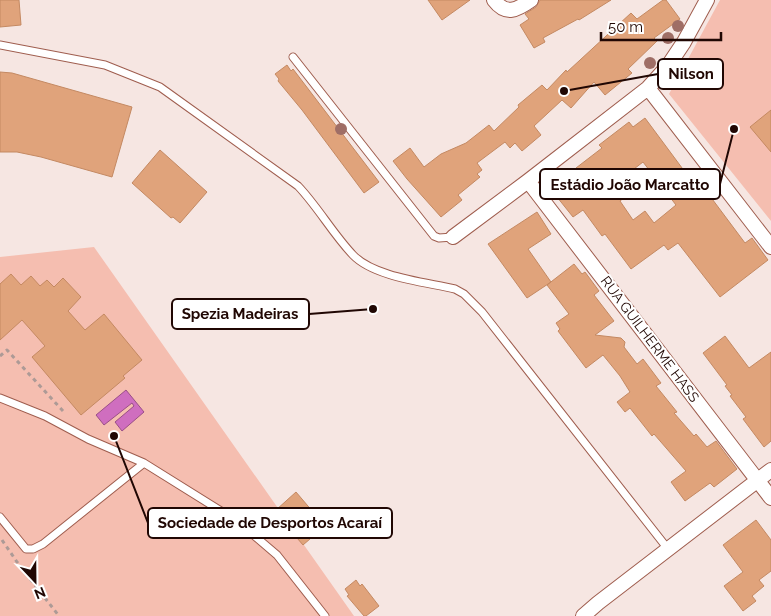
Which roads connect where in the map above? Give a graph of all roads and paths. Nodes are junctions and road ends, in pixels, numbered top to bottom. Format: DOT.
graph roads {
  1 [pos="494,0"];
  2 [pos="531,0"];
  3 [pos="707,0"];
  4 [pos="0,45"];
  5 [pos="293,57"];
  6 [pos="648,88"];
  7 [pos="528,181"];
  8 [pos="453,237"];
  9 [pos="771,247"];
  10 [pos="0,356"];
  11 [pos="0,398"];
  12 [pos="63,412"];
  13 [pos="144,463"];
  14 [pos="771,470"];
  15 [pos="758,480"];
  16 [pos="771,498"];
  17 [pos="0,517"];
  18 [pos="0,537"];
  19 [pos="668,549"];
  20 [pos="59,616"];
  21 [pos="325,616"];
  22 [pos="583,616"];
  1 -- 2 [label="street"];
  3 -- 6 [label="street"];
  4 -- 19 [label="lane"];
  5 -- 8 [label="lane"];
  6 -- 7 [label="street"];
  6 -- 9 [label="street"];
  7 -- 8 [label="street"];
  7 -- 15 [label="street, RUA GUILHERME HASS"];
  10 -- 12 [label="path"];
  11 -- 13 [label="lane"];
  13 -- 17 [label="lane"];
  13 -- 21 [label="lane"];
  14 -- 15 [label="street"];
  15 -- 16 [label="street, RUA GUILHERME HASS"];
  15 -- 19 [label="street"];
  18 -- 20 [label="path"];
  19 -- 22 [label="street"];
}
